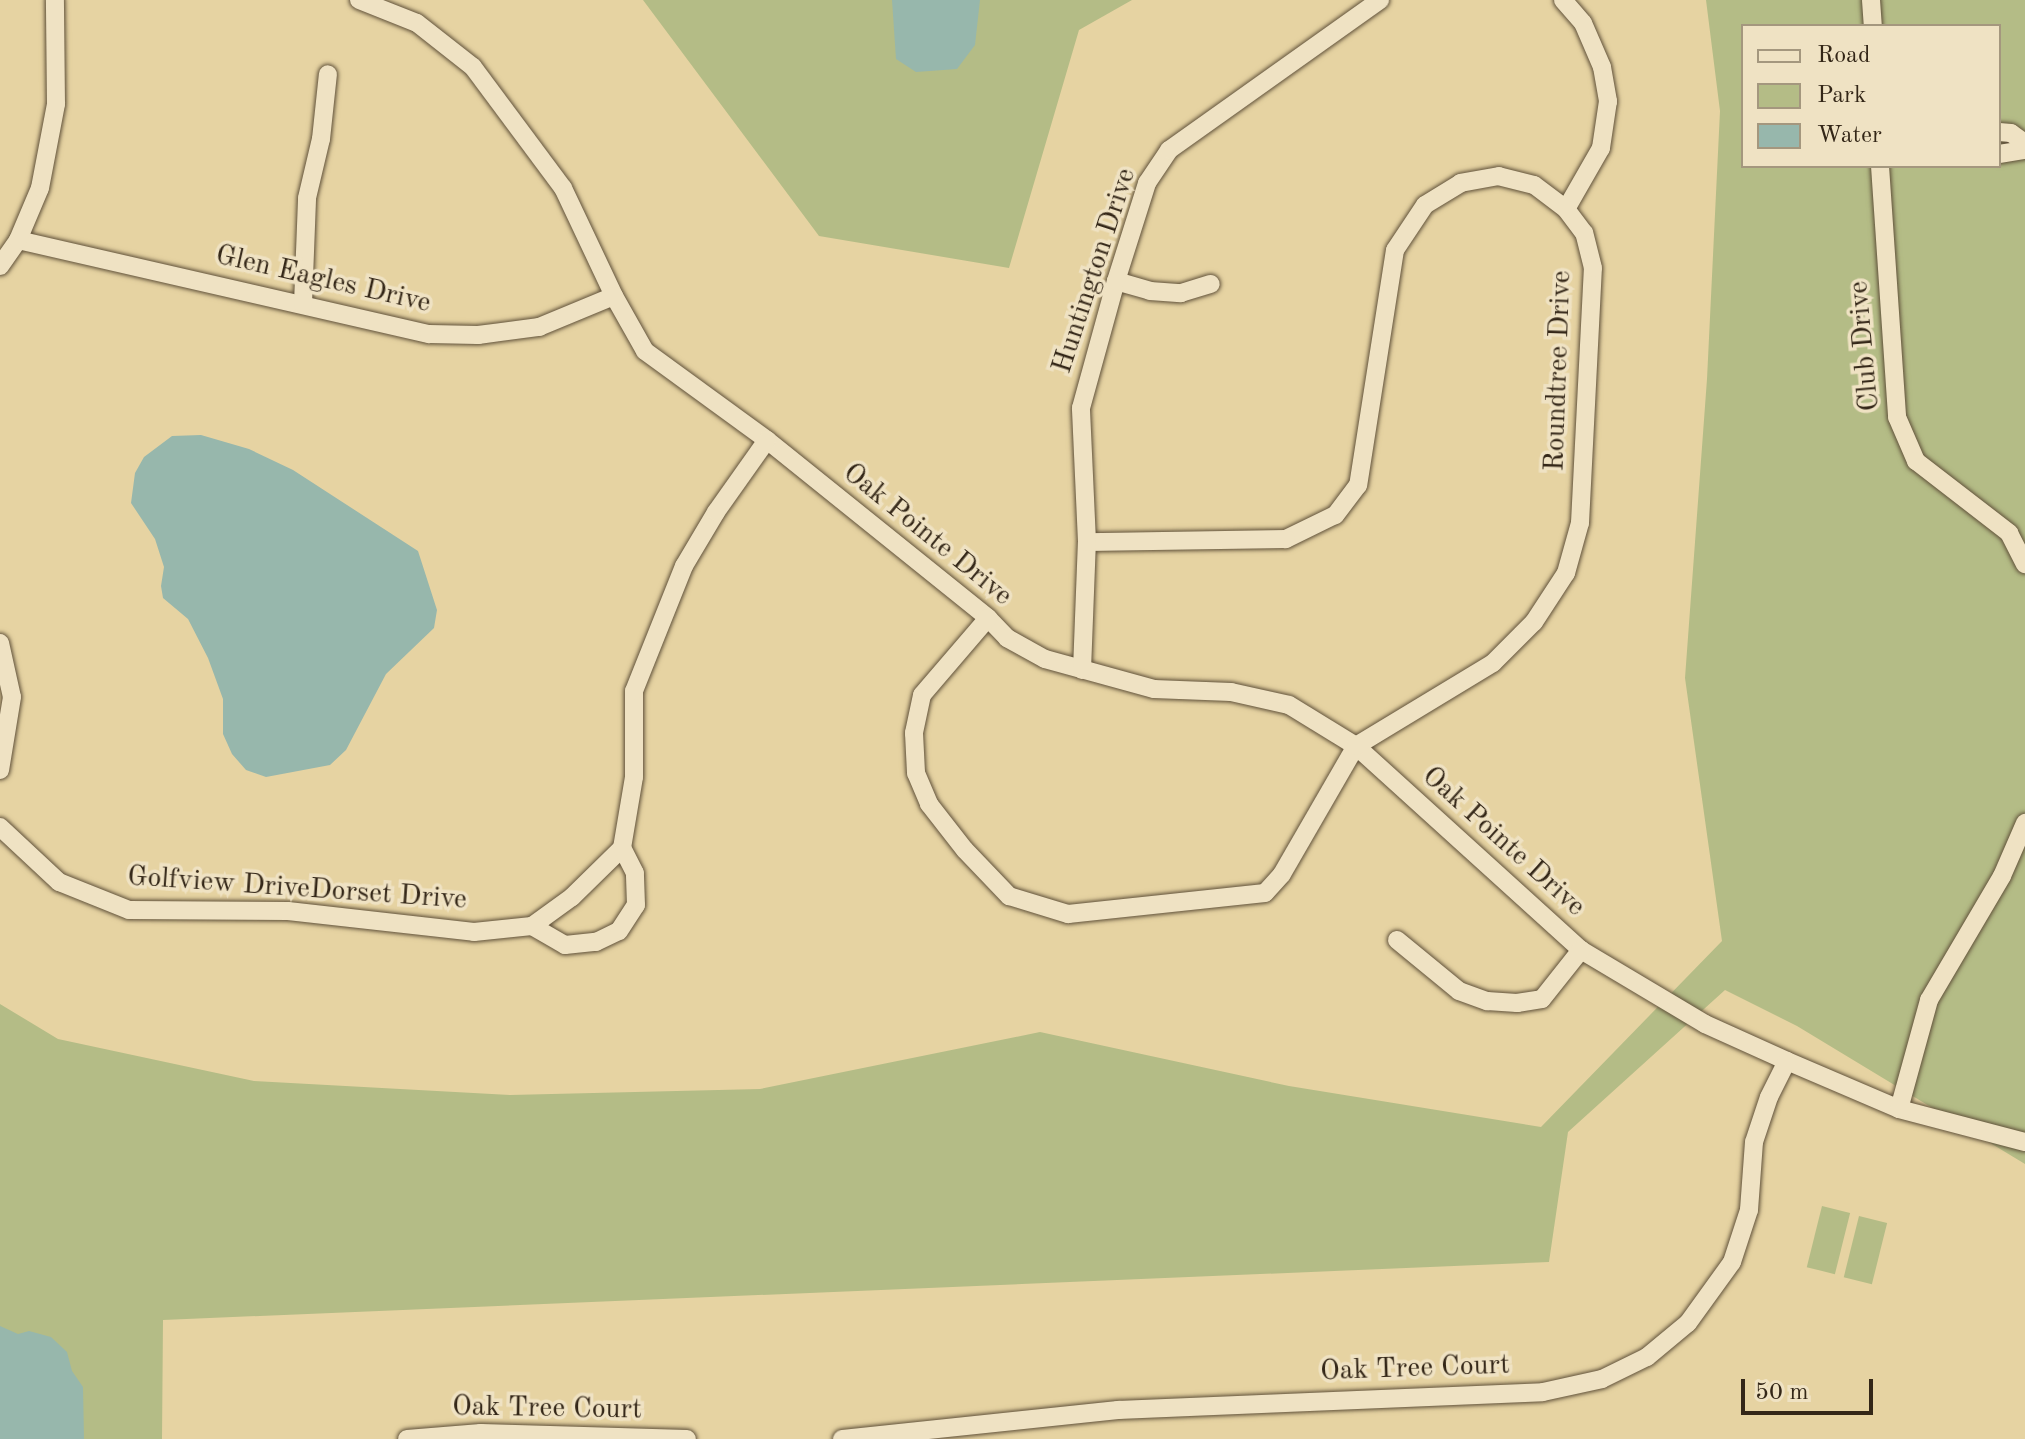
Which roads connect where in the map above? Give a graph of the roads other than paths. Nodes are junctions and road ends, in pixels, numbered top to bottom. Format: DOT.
graph roads {
  1 [pos="55,0"];
  2 [pos="359,0"];
  3 [pos="1380,0"];
  4 [pos="1563,0"];
  5 [pos="1871,0"];
  6 [pos="1873,24"];
  7 [pos="328,74"];
  8 [pos="2001,132"];
  9 [pos="2025,143"];
  10 [pos="2025,150"];
  11 [pos="2001,154"];
  12 [pos="1880,168"];
  13 [pos="1566,209"];
  14 [pos="18,240"];
  15 [pos="0,266"];
  16 [pos="1116,281"];
  17 [pos="1211,284"];
  18 [pos="614,296"];
  19 [pos="303,304"];
  20 [pos="767,440"];
  21 [pos="1087,542"];
  22 [pos="2025,564"];
  23 [pos="988,618"];
  24 [pos="0,643"];
  25 [pos="1082,670"];
  26 [pos="1356,746"];
  27 [pos="0,770"];
  28 [pos="2025,823"];
  29 [pos="0,827"];
  30 [pos="622,848"];
  31 [pos="532,926"];
  32 [pos="1397,940"];
  33 [pos="1581,950"];
  34 [pos="1787,1061"];
  35 [pos="1899,1109"];
  36 [pos="2023,1143"];
  37 [pos="407,1439"];
  38 [pos="687,1439"];
  39 [pos="842,1439"];
  1 -- 14 [label="street"];
  2 -- 18 [label="street, Oak Pointe Drive"];
  3 -- 16 [label="street, Huntington Drive"];
  4 -- 13 [label="street"];
  5 -- 6 [label="street"];
  7 -- 19 [label="street"];
  8 -- 9 [label="street"];
  10 -- 11 [label="street"];
  12 -- 22 [label="street, Club Drive"];
  13 -- 21 [label="street, Roundtree Drive"];
  13 -- 26 [label="street, Roundtree Drive"];
  14 -- 15 [label="street"];
  14 -- 19 [label="street, Glen Eagles Drive"];
  16 -- 17 [label="street"];
  16 -- 21 [label="street, Huntington Drive"];
  18 -- 19 [label="street, Glen Eagles Drive"];
  18 -- 20 [label="street, Oak Pointe Drive"];
  20 -- 23 [label="street, Oak Pointe Drive"];
  20 -- 30 [label="street"];
  21 -- 25 [label="street, Huntington Drive"];
  23 -- 25 [label="street, Oak Pointe Drive"];
  23 -- 26 [label="street"];
  24 -- 27 [label="street"];
  25 -- 26 [label="street, Oak Pointe Drive"];
  26 -- 33 [label="street, Oak Pointe Drive"];
  28 -- 35 [label="street"];
  29 -- 31 [label="street, Golfview DriveDorset Drive"];
  30 -- 31 [label="street"];
  30 -- 31 [label="street"];
  32 -- 33 [label="street, Oak Pointe Drive"];
  33 -- 34 [label="street, Oak Pointe Drive"];
  34 -- 35 [label="street, Oak Pointe Drive"];
  34 -- 39 [label="street, Oak Tree Court"];
  35 -- 36 [label="street, Oak Pointe Drive"];
  37 -- 38 [label="street, Oak Tree Court"];
}
